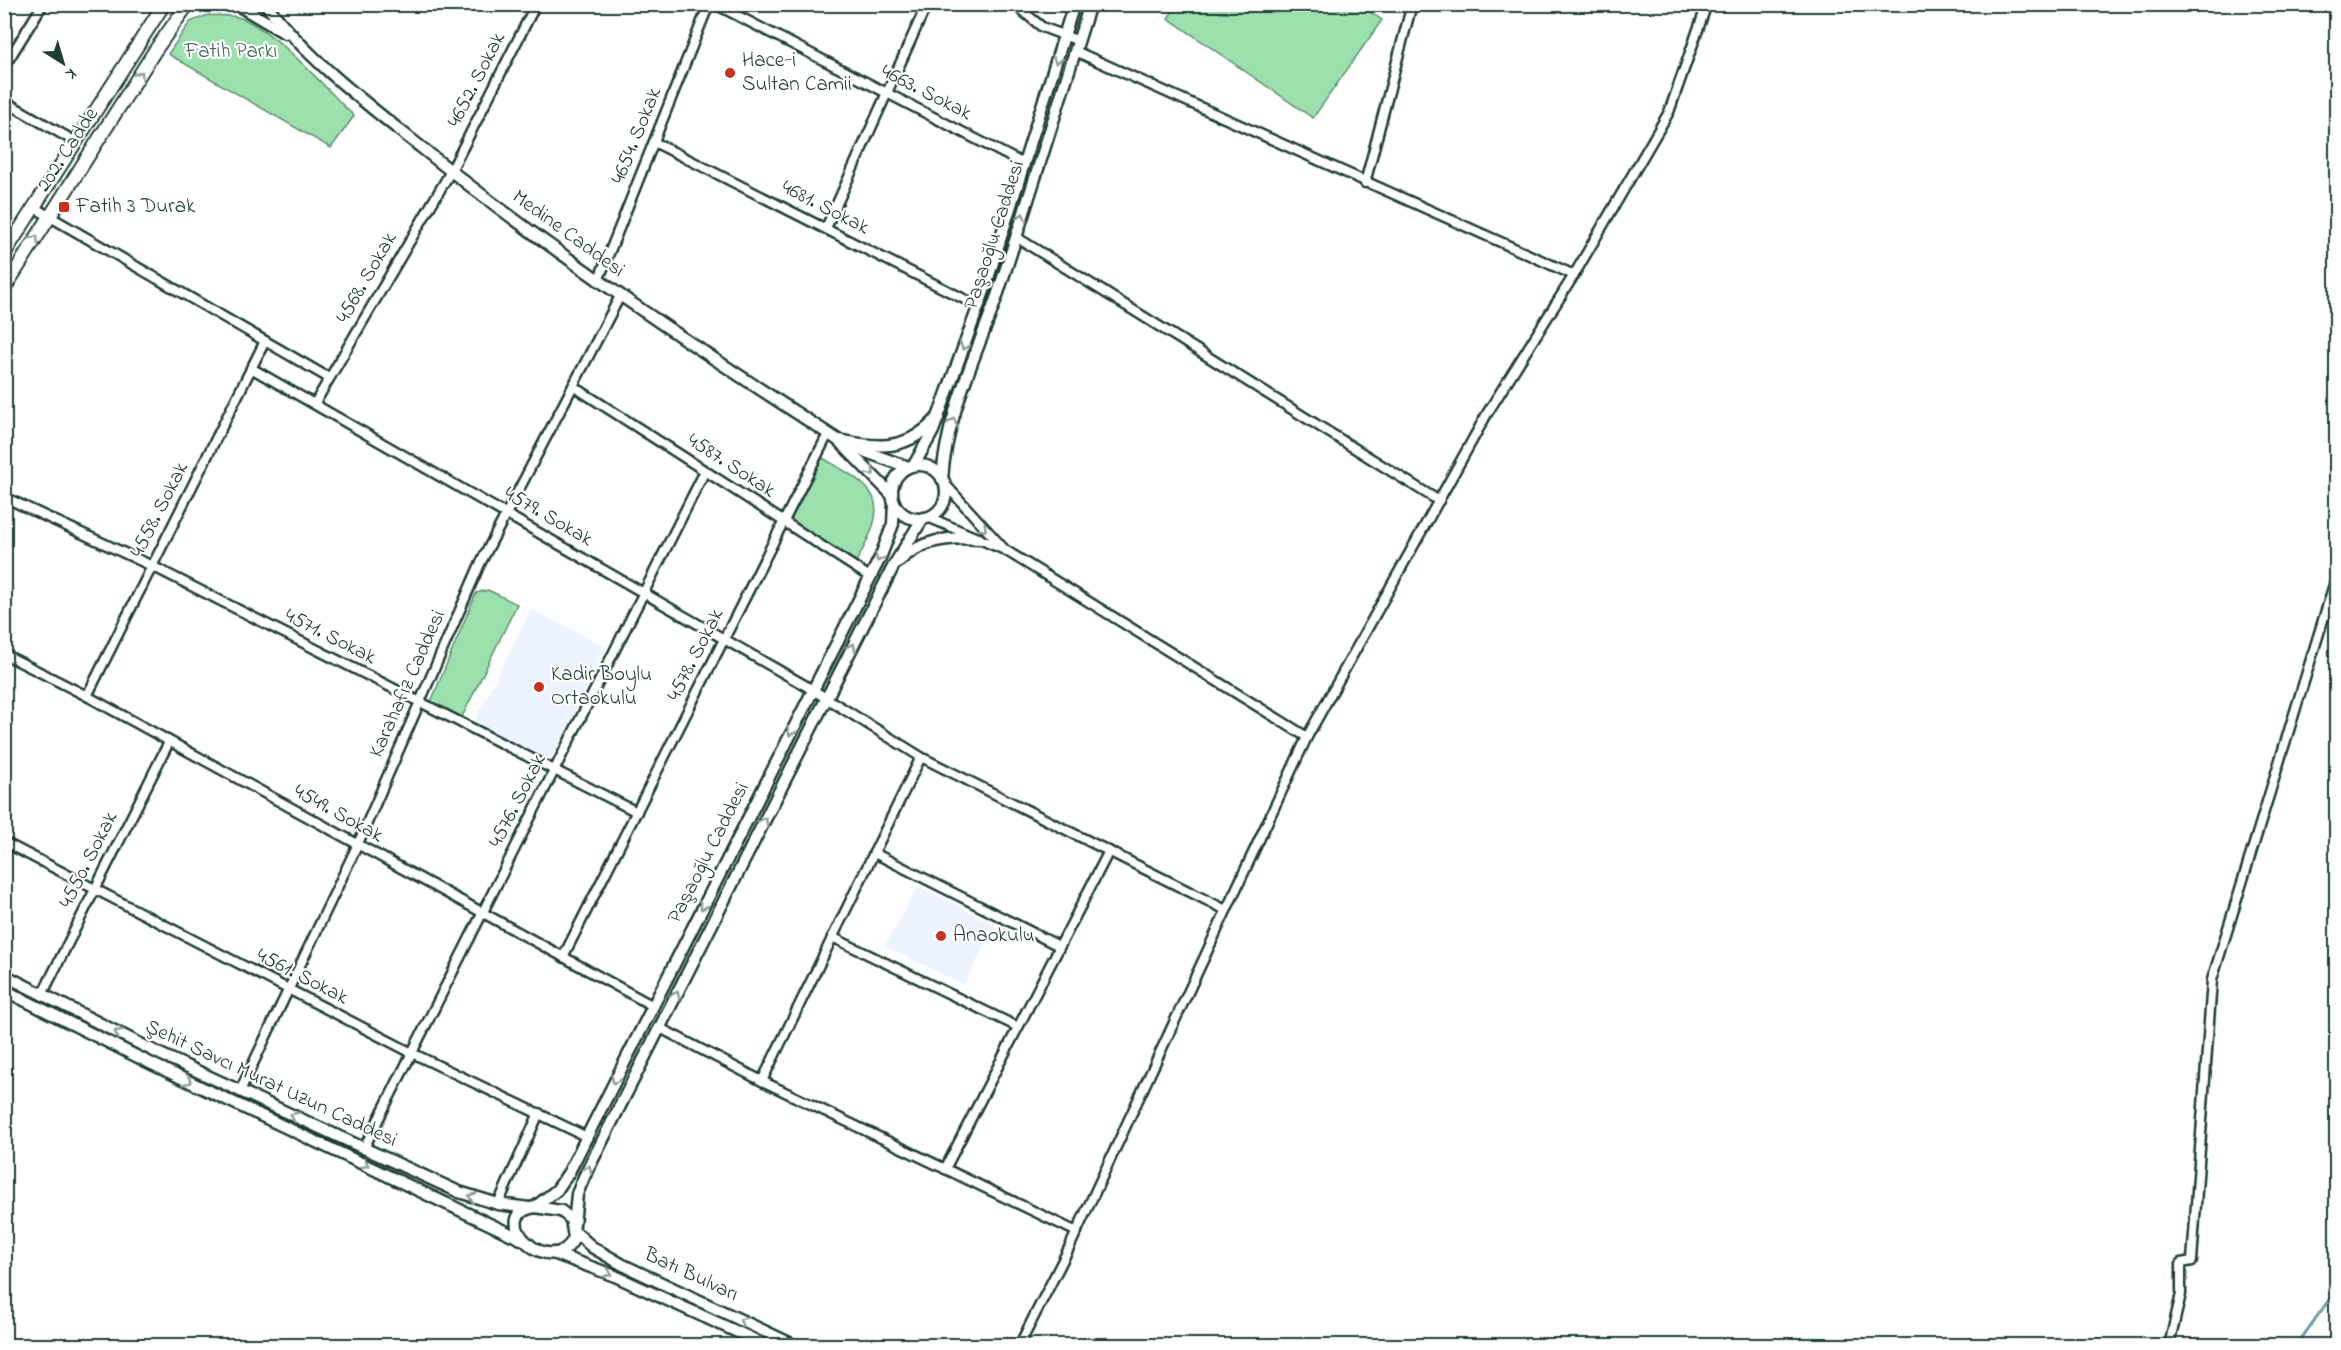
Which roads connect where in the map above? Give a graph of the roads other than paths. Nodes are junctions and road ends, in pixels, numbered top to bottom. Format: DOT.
graph roads {
  1 [pos="43,4"];
  2 [pos="164,4"];
  3 [pos="188,4"];
  4 [pos="236,4"];
  5 [pos="266,4"];
  6 [pos="536,4"];
  7 [pos="927,4"];
  8 [pos="1014,4"];
  9 [pos="1074,4"];
  10 [pos="1090,4"];
  11 [pos="1412,4"];
  12 [pos="710,5"];
  13 [pos="1706,5"];
  14 [pos="1064,36"];
  15 [pos="292,37"];
  16 [pos="1077,46"];
  17 [pos="4,67"];
  18 [pos="889,94"];
  19 [pos="4,101"];
  20 [pos="76,142"];
  21 [pos="654,142"];
  22 [pos="1024,164"];
  23 [pos="451,171"];
  24 [pos="1365,183"];
  25 [pos="35,208"];
  26 [pos="49,216"];
  27 [pos="826,228"];
  28 [pos="1016,237"];
  29 [pos="4,254"];
  30 [pos="1574,275"];
  31 [pos="598,281"];
  32 [pos="4,289"];
  33 [pos="620,296"];
  34 [pos="978,306"];
  35 [pos="265,341"];
  36 [pos="251,368"];
  37 [pos="329,378"];
  38 [pos="573,386"];
  39 [pos="315,403"];
  40 [pos="939,416"];
  41 [pos="833,437"];
  42 [pos="911,466"];
  43 [pos="705,471"];
  44 [pos="944,482"];
  45 [pos="4,497"];
  46 [pos="893,499"];
  47 [pos="1439,501"];
  48 [pos="506,514"];
  49 [pos="925,517"];
  50 [pos="784,522"];
  51 [pos="980,539"];
  52 [pos="1005,550"];
  53 [pos="894,565"];
  54 [pos="152,566"];
  55 [pos="870,577"];
  56 [pos="2337,578"];
  57 [pos="644,593"];
  58 [pos="724,639"];
  59 [pos="4,654"];
  60 [pos="813,690"];
  61 [pos="87,696"];
  62 [pos="826,698"];
  63 [pos="419,703"];
  64 [pos="1307,737"];
  65 [pos="169,742"];
  66 [pos="921,757"];
  67 [pos="554,771"];
  68 [pos="637,812"];
  69 [pos="4,842"];
  70 [pos="357,846"];
  71 [pos="1109,851"];
  72 [pos="874,853"];
  73 [pos="95,889"];
  74 [pos="1226,910"];
  75 [pos="482,914"];
  76 [pos="832,937"];
  77 [pos="1059,946"];
  78 [pos="563,957"];
  79 [pos="4,975"];
  80 [pos="4,990"];
  81 [pos="288,990"];
  82 [pos="42,995"];
  83 [pos="653,1006"];
  84 [pos="1017,1026"];
  85 [pos="660,1028"];
  86 [pos="412,1053"];
  87 [pos="762,1081"];
  88 [pos="240,1091"];
  89 [pos="539,1113"];
  90 [pos="587,1137"];
  91 [pos="364,1148"];
  92 [pos="945,1169"];
  93 [pos="498,1204"];
  94 [pos="532,1208"];
  95 [pos="574,1228"];
  96 [pos="1077,1232"];
  97 [pos="521,1239"];
  98 [pos="553,1253"];
  99 [pos="768,1346"];
  100 [pos="796,1346"];
  101 [pos="1019,1346"];
  102 [pos="2169,1346"];
  1 -- 17 [label="street"];
  2 -- 20 [label="main road, 202. Cadde"];
  26 -- 3 [label="main road, 202. Cadde, one-way"];
  4 -- 15 [label="street, Medine Caddesi"];
  5 -- 15 [label="street, Medine Caddesi"];
  6 -- 23 [label="street, 4652. Sokak"];
  7 -- 18 [label="street"];
  8 -- 14 [label="street"];
  9 -- 14 [label="street, Paşaoğlu Caddesi"];
  10 -- 16 [label="street, Paşaoğlu Caddesi"];
  11 -- 24 [label="street"];
  12 -- 18 [label="street, 4663. Sokak"];
  12 -- 21 [label="street, 4654. Sokak"];
  13 -- 30 [label="street"];
  14 -- 16 [label="street"];
  14 -- 22 [label="street, Paşaoğlu Caddesi, one-way"];
  15 -- 23 [label="street, Medine Caddesi"];
  16 -- 24 [label="street"];
  28 -- 16 [label="street, Paşaoğlu Caddesi, one-way"];
  18 -- 22 [label="street, 4663. Sokak"];
  18 -- 27 [label="street"];
  19 -- 20 [label="street"];
  20 -- 25 [label="main road, 202. Cadde"];
  21 -- 27 [label="street, 4681. Sokak"];
  21 -- 31 [label="street, 4654. Sokak"];
  22 -- 34 [label="street, Paşaoğlu Caddesi"];
  23 -- 31 [label="street, Medine Caddesi"];
  23 -- 37 [label="street, 4568. Sokak"];
  24 -- 30 [label="street"];
  25 -- 26 [label="street"];
  25 -- 29 [label="main road, 202. Cadde"];
  32 -- 26 [label="main road, 202. Cadde, one-way"];
  26 -- 35 [label="street"];
  27 -- 34 [label="street, 4681. Sokak"];
  44 -- 28 [label="street, Paşaoğlu Caddesi, one-way"];
  28 -- 47 [label="street"];
  30 -- 47 [label="street"];
  31 -- 33 [label="street, Medine Caddesi"];
  33 -- 38 [label="street, Karahafız Caddesi"];
  33 -- 41 [label="street, Medine Caddesi"];
  34 -- 40 [label="street, Paşaoğlu Caddesi, one-way"];
  35 -- 36 [label="street, 4558. Sokak"];
  35 -- 37 [label="street"];
  36 -- 39 [label="street, 4579. Sokak"];
  36 -- 54 [label="street, 4558. Sokak"];
  37 -- 39 [label="street, 4568. Sokak"];
  38 -- 43 [label="street, 4587. Sokak"];
  38 -- 48 [label="street, Karahafız Caddesi"];
  39 -- 48 [label="street, 4579. Sokak"];
  40 -- 41 [label="street"];
  40 -- 42 [label="street, Paşaoğlu Caddesi"];
  41 -- 42 [label="street, Medine Caddesi"];
  41 -- 46 [label="street, Medine Caddesi, one-way"];
  41 -- 50 [label="street, 4578. Sokak"];
  42 -- 44 [label="street"];
  42 -- 46 [label="street"];
  43 -- 50 [label="street, 4587. Sokak"];
  43 -- 57 [label="street, 4576. Sokak"];
  44 -- 49 [label="street"];
  44 -- 52 [label="street, one-way"];
  45 -- 54 [label="street, 4571. Sokak"];
  46 -- 49 [label="street"];
  46 -- 55 [label="street, Paşaoğlu Caddesi, one-way"];
  47 -- 64 [label="street"];
  48 -- 57 [label="street, 4579. Sokak"];
  48 -- 63 [label="street, Karahafız Caddesi"];
  49 -- 51 [label="street"];
  49 -- 53 [label="street, Paşaoğlu Caddesi"];
  50 -- 55 [label="street, 4587. Sokak"];
  50 -- 58 [label="street, 4578. Sokak"];
  51 -- 52 [label="street"];
  51 -- 53 [label="street"];
  52 -- 64 [label="street"];
  62 -- 53 [label="street, Paşaoğlu Caddesi, one-way"];
  54 -- 61 [label="street, 4558. Sokak"];
  54 -- 63 [label="street, 4571. Sokak"];
  55 -- 60 [label="street, Paşaoğlu Caddesi"];
  56 -- 102 [label="street"];
  57 -- 58 [label="street, 4579. Sokak"];
  57 -- 67 [label="street, 4576. Sokak"];
  58 -- 60 [label="street, 4579. Sokak"];
  58 -- 68 [label="street, 4578. Sokak"];
  59 -- 61 [label="street, 4549. Sokak"];
  60 -- 62 [label="street, 4579. Sokak"];
  60 -- 83 [label="street, Paşaoğlu Caddesi, one-way"];
  61 -- 65 [label="street, 4549. Sokak"];
  62 -- 66 [label="street, 4579. Sokak"];
  85 -- 62 [label="street, Paşaoğlu Caddesi, one-way"];
  63 -- 67 [label="street, 4571. Sokak"];
  63 -- 70 [label="street, Karahafız Caddesi"];
  64 -- 74 [label="street"];
  65 -- 70 [label="street, 4549. Sokak"];
  65 -- 73 [label="street, 4550. Sokak"];
  66 -- 71 [label="street, 4579. Sokak"];
  66 -- 72 [label="street"];
  67 -- 68 [label="street, 4571. Sokak"];
  67 -- 75 [label="street, 4576. Sokak"];
  68 -- 78 [label="street, 4578. Sokak"];
  69 -- 73 [label="street, 4561. Sokak"];
  70 -- 75 [label="street, 4549. Sokak"];
  70 -- 81 [label="street, Karahafız Caddesi"];
  71 -- 74 [label="street, 4579. Sokak"];
  71 -- 77 [label="street"];
  72 -- 76 [label="street"];
  72 -- 77 [label="street"];
  73 -- 81 [label="street, 4561. Sokak"];
  73 -- 82 [label="street, 4550. Sokak"];
  74 -- 96 [label="street"];
  75 -- 78 [label="street, 4549. Sokak"];
  75 -- 86 [label="street, 4576. Sokak"];
  76 -- 84 [label="street"];
  76 -- 87 [label="street"];
  77 -- 84 [label="street"];
  78 -- 83 [label="street, 4549. Sokak"];
  79 -- 82 [label="street, Şehit Savcı Murat Uzun Caddesi"];
  80 -- 97 [label="street, Şehit Savcı Murat Uzun Caddesi, one-way"];
  81 -- 86 [label="street, 4561. Sokak"];
  81 -- 88 [label="street, Karahafız Caddesi"];
  88 -- 82 [label="street, Şehit Savcı Murat Uzun Caddesi, one-way"];
  83 -- 90 [label="street, Paşaoğlu Caddesi, one-way"];
  84 -- 92 [label="street"];
  85 -- 87 [label="street"];
  95 -- 85 [label="street, Paşaoğlu Caddesi, one-way"];
  86 -- 89 [label="street, 4561. Sokak"];
  86 -- 91 [label="street, 4576. Sokak"];
  87 -- 92 [label="street"];
  91 -- 88 [label="street, Şehit Savcı Murat Uzun Caddesi, one-way"];
  89 -- 90 [label="street, 4561. Sokak"];
  89 -- 93 [label="street"];
  90 -- 94 [label="street, Paşaoğlu Caddesi"];
  93 -- 91 [label="street, Şehit Savcı Murat Uzun Caddesi, one-way"];
  92 -- 96 [label="street"];
  93 -- 94 [label="street, Şehit Savcı Murat Uzun Caddesi"];
  94 -- 95 [label="street"];
  94 -- 97 [label="street"];
  95 -- 98 [label="street"];
  100 -- 95 [label="street, Batı Bulvarı, one-way"];
  96 -- 101 [label="street"];
  97 -- 98 [label="street"];
  98 -- 99 [label="street, Batı Bulvarı, one-way"];
}
